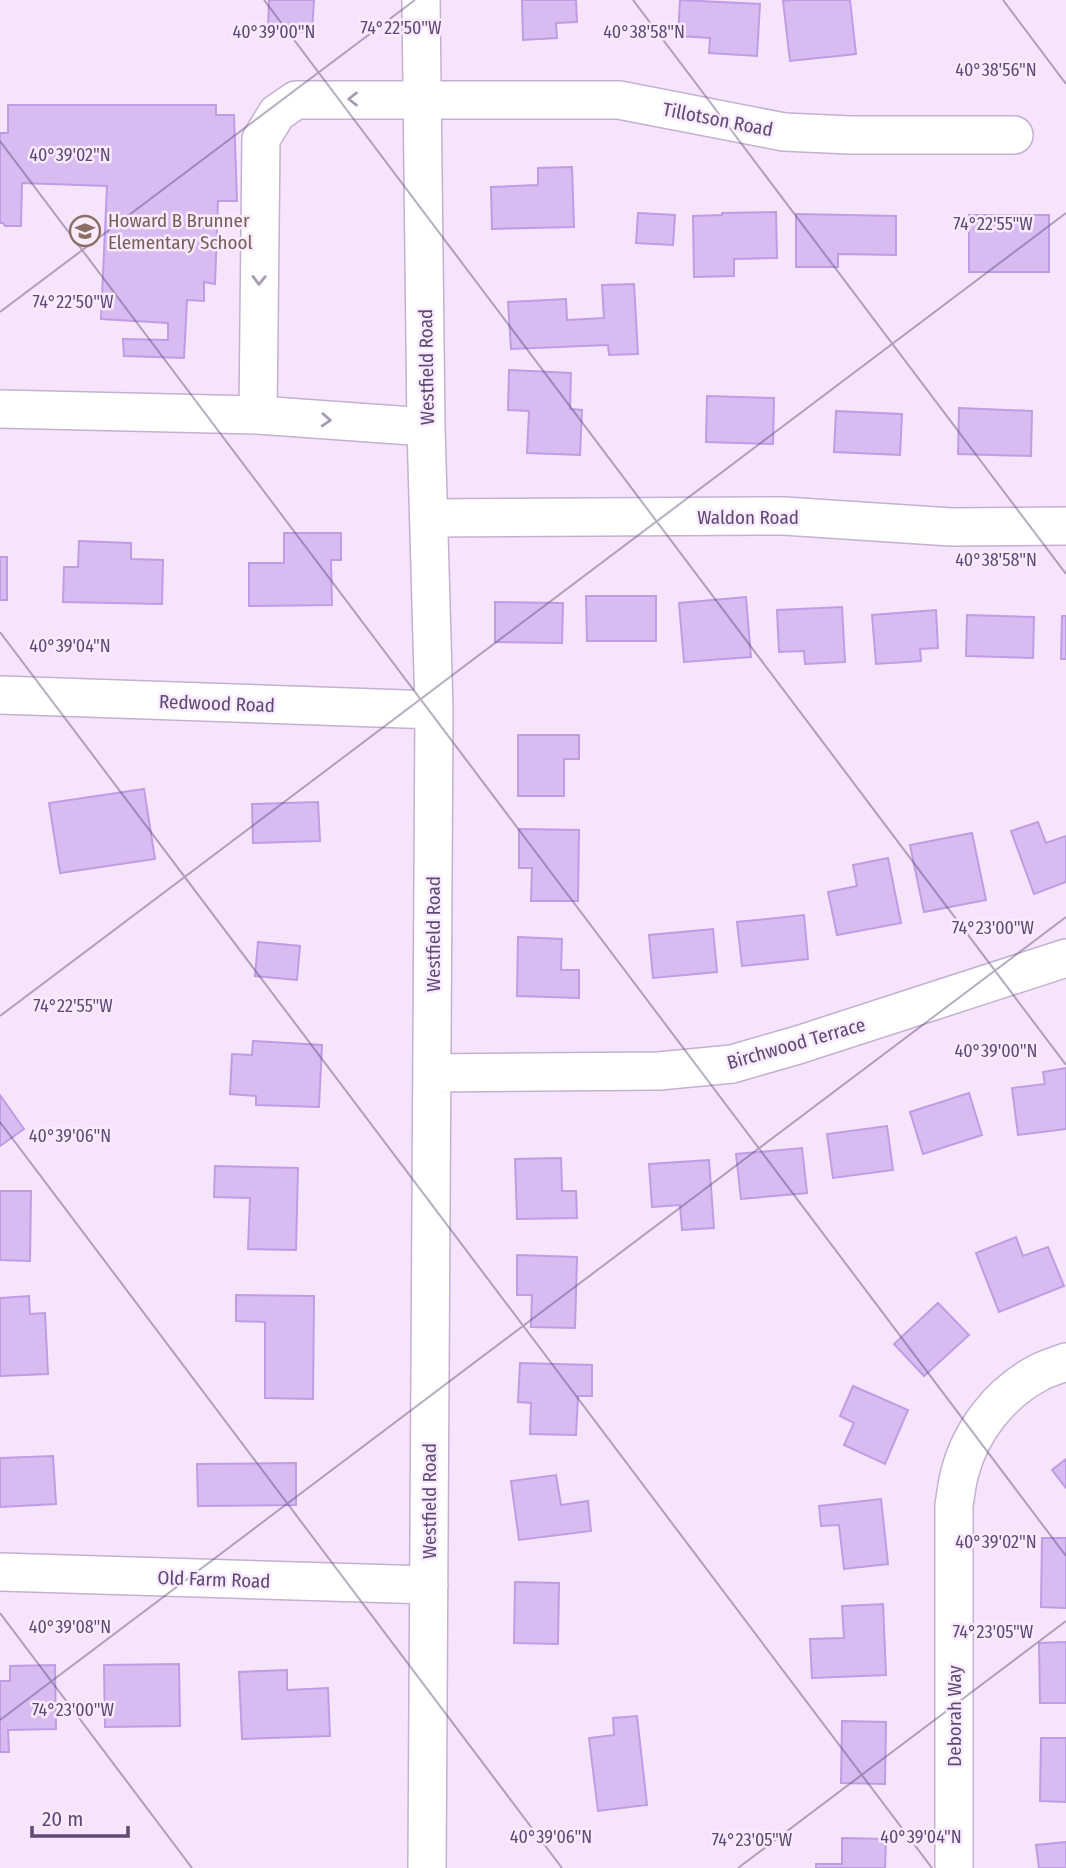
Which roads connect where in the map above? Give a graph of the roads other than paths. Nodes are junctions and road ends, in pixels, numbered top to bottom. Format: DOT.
graph roads {
  1 [pos="421,0"];
  2 [pos="422,99"];
  3 [pos="1014,135"];
  4 [pos="0,410"];
  5 [pos="258,415"];
  6 [pos="426,427"];
  7 [pos="430,518"];
  8 [pos="1066,526"];
  9 [pos="0,695"];
  10 [pos="434,710"];
  11 [pos="1066,958"];
  12 [pos="432,1073"];
  13 [pos="1066,1362"];
  14 [pos="0,1573"];
  15 [pos="429,1585"];
  16 [pos="427,1868"];
  17 [pos="954,1868"];
  1 -- 2 [label="street, Westfield Road"];
  2 -- 3 [label="street, Tillotson Road"];
  2 -- 5 [label="street, Tillotson Road, one-way"];
  2 -- 6 [label="street, Westfield Road"];
  4 -- 5 [label="street"];
  5 -- 6 [label="street, one-way"];
  6 -- 7 [label="street, Westfield Road"];
  7 -- 8 [label="street, Waldon Road"];
  7 -- 10 [label="street, Westfield Road"];
  9 -- 10 [label="street, Redwood Road"];
  10 -- 12 [label="street, Westfield Road"];
  11 -- 12 [label="street, Birchwood Terrace"];
  12 -- 15 [label="street, Westfield Road"];
  13 -- 17 [label="street, Deborah Way"];
  14 -- 15 [label="street, Old Farm Road"];
  15 -- 16 [label="street, Westfield Road"];
}
